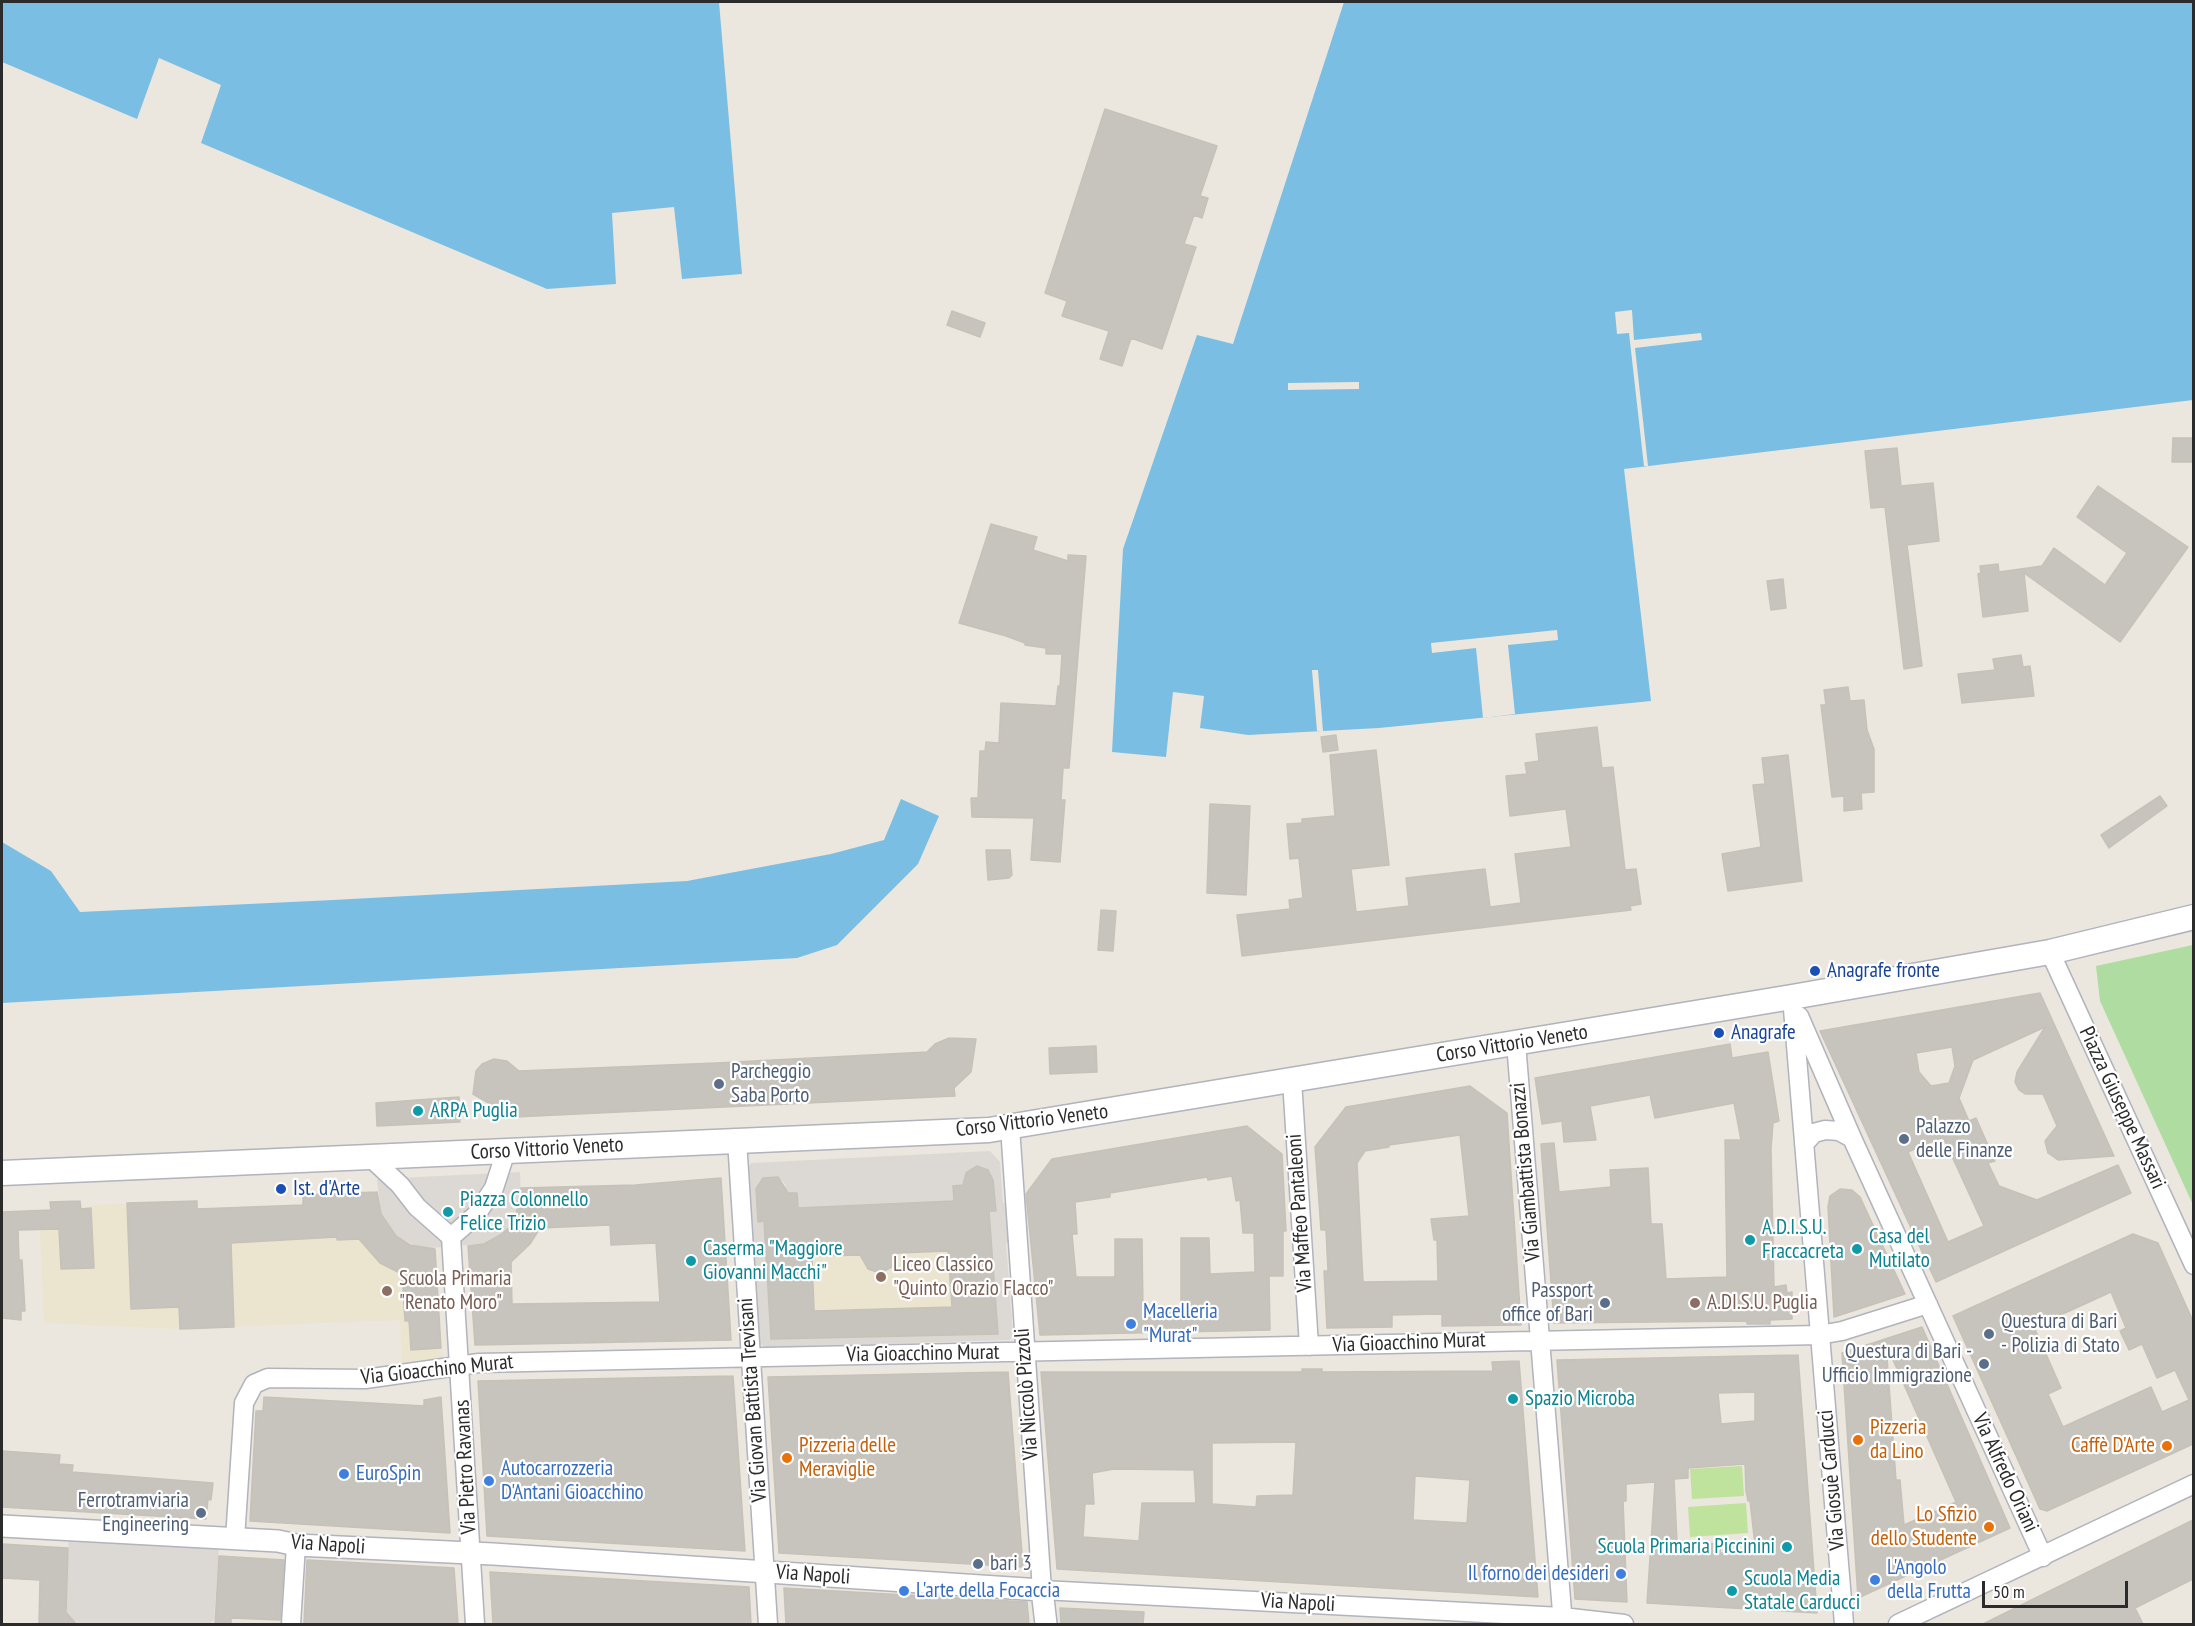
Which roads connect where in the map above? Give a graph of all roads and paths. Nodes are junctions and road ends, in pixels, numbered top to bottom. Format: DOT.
graph roads {
  1 [pos="2193,918"];
  2 [pos="2050,952"];
  3 [pos="1792,997"];
  4 [pos="1516,1043"];
  5 [pos="1292,1080"];
  6 [pos="1010,1127"];
  7 [pos="1852,1138"];
  8 [pos="737,1140"];
  9 [pos="1804,1144"];
  10 [pos="506,1151"];
  11 [pos="370,1157"];
  12 [pos="2,1173"];
  13 [pos="451,1238"];
  14 [pos="2193,1265"];
  15 [pos="1928,1304"];
  16 [pos="1820,1335"];
  17 [pos="1539,1340"];
  18 [pos="1309,1346"];
  19 [pos="1024,1352"];
  20 [pos="750,1357"];
  21 [pos="459,1364"];
  22 [pos="2193,1484"];
  23 [pos="2,1526"];
  24 [pos="235,1539"];
  25 [pos="296,1545"];
  26 [pos="471,1552"];
  27 [pos="2043,1557"];
  28 [pos="764,1571"];
  29 [pos="1042,1590"];
  30 [pos="1562,1621"];
  31 [pos="291,1624"];
  32 [pos="475,1624"];
  33 [pos="768,1624"];
  34 [pos="1046,1624"];
  35 [pos="1624,1624"];
  36 [pos="1844,1624"];
  37 [pos="1898,1624"];
  1 -- 2 [label="main road, Corso Vittorio Veneto"];
  2 -- 3 [label="main road, Corso Vittorio Veneto"];
  2 -- 14 [label="street, Piazza Giuseppe Massari"];
  3 -- 4 [label="main road, Corso Vittorio Veneto"];
  3 -- 7 [label="street, Via Alfredo Oriani"];
  3 -- 9 [label="street, Via Giosuè Carducci"];
  4 -- 5 [label="main road, Corso Vittorio Veneto"];
  4 -- 17 [label="street, Via Giambattista Bonazzi"];
  5 -- 6 [label="main road, Corso Vittorio Veneto"];
  5 -- 18 [label="street, Via Maffeo Pantaleoni"];
  6 -- 8 [label="main road, Corso Vittorio Veneto"];
  6 -- 19 [label="street, Via Niccolò Pizzoli"];
  7 -- 9 [label="street"];
  7 -- 15 [label="street, Via Alfredo Oriani"];
  8 -- 10 [label="main road, Corso Vittorio Veneto"];
  8 -- 20 [label="street, Via Giovan Battista Trevisani"];
  9 -- 16 [label="street, Via Giosuè Carducci"];
  10 -- 11 [label="main road, Corso Vittorio Veneto"];
  10 -- 13 [label="street"];
  11 -- 12 [label="main road, Corso Vittorio Veneto"];
  11 -- 13 [label="street"];
  13 -- 21 [label="street, Via Pietro Ravanas"];
  15 -- 16 [label="street, Via Gioacchino Murat"];
  15 -- 27 [label="street, Via Alfredo Oriani"];
  16 -- 17 [label="street, Via Gioacchino Murat"];
  16 -- 36 [label="street, Via Giosuè Carducci"];
  17 -- 18 [label="street, Via Gioacchino Murat"];
  17 -- 30 [label="street, Via Giambattista Bonazzi"];
  18 -- 19 [label="street, Via Gioacchino Murat"];
  19 -- 20 [label="street, Via Gioacchino Murat"];
  19 -- 29 [label="street, Via Niccolò Pizzoli"];
  20 -- 21 [label="street, Via Gioacchino Murat"];
  20 -- 28 [label="street, Via Giovan Battista Trevisani"];
  21 -- 24 [label="street, Via Gioacchino Murat"];
  21 -- 26 [label="street, Via Pietro Ravanas"];
  22 -- 27 [label="street"];
  23 -- 24 [label="street, Via Napoli"];
  24 -- 25 [label="street, Via Napoli"];
  25 -- 26 [label="street, Via Napoli"];
  25 -- 31 [label="street"];
  26 -- 28 [label="street, Via Napoli"];
  26 -- 32 [label="street, Via Pietro Ravanas"];
  27 -- 37 [label="street"];
  28 -- 29 [label="street, Via Napoli"];
  28 -- 33 [label="street, Via Giovan Battista Trevisani"];
  29 -- 30 [label="street, Via Napoli"];
  29 -- 34 [label="street, Via Niccolò Pizzoli"];
  30 -- 35 [label="street, Via Napoli"];
}
